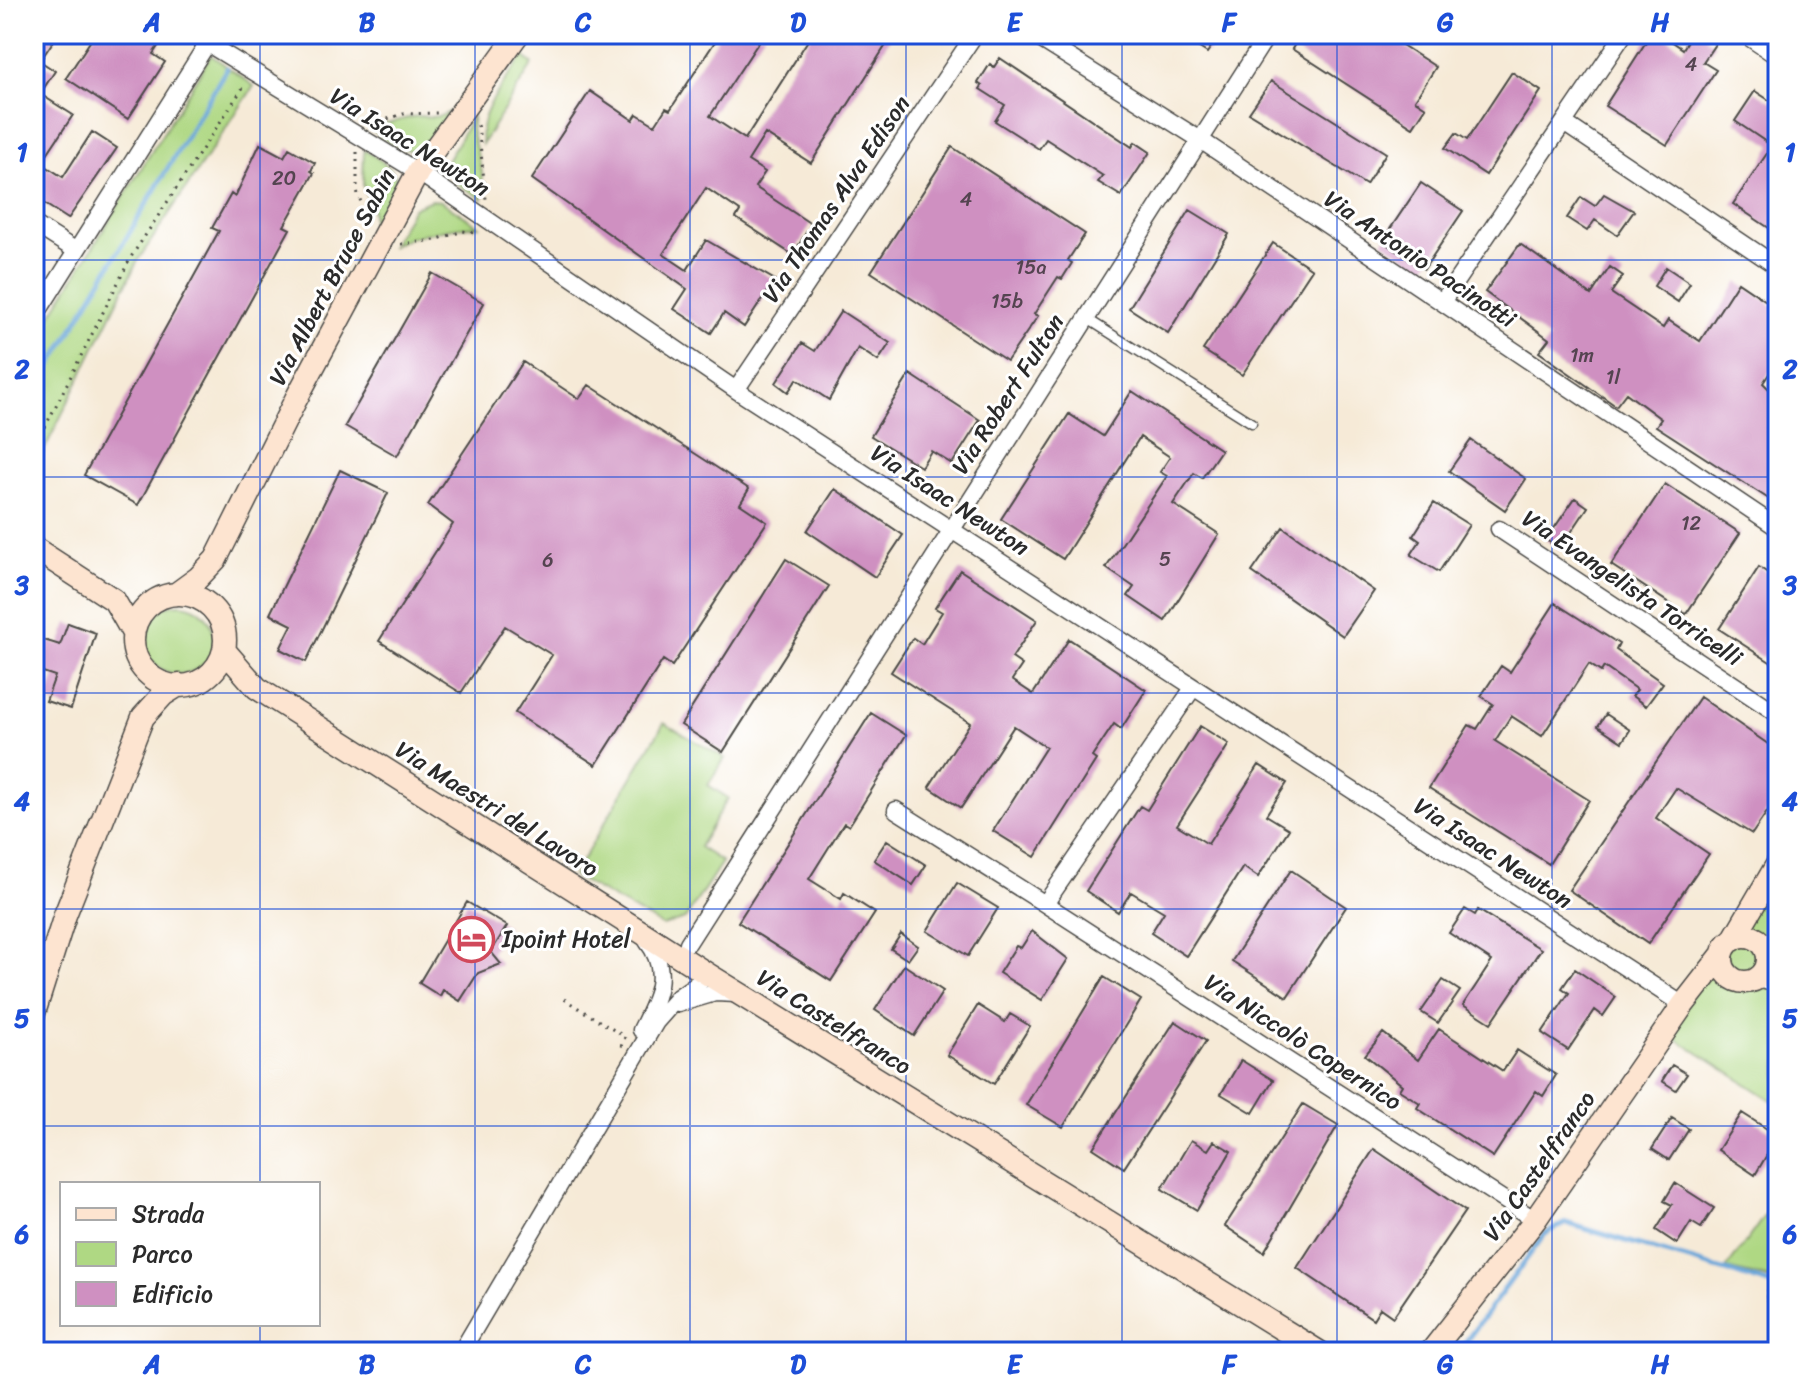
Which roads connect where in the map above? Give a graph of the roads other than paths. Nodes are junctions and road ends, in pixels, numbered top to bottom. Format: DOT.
graph roads {
  1 [pos="192,34"];
  2 [pos="518,34"];
  3 [pos="975,34"];
  4 [pos="1032,34"];
  5 [pos="1268,34"];
  6 [pos="1624,34"];
  7 [pos="1744,34"];
  8 [pos="207,44"];
  9 [pos="1778,57"];
  10 [pos="1564,123"];
  11 [pos="1199,139"];
  12 [pos="418,172"];
  13 [pos="34,224"];
  14 [pos="75,250"];
  15 [pos="1778,267"];
  16 [pos="1442,302"];
  17 [pos="34,318"];
  18 [pos="1086,318"];
  19 [pos="736,390"];
  20 [pos="1252,423"];
  21 [pos="951,528"];
  22 [pos="1778,528"];
  23 [pos="1499,529"];
  24 [pos="34,548"];
  25 [pos="216,559"];
  26 [pos="96,587"];
  27 [pos="165,597"];
  28 [pos="214,611"];
  29 [pos="133,633"];
  30 [pos="224,650"];
  31 [pos="141,665"];
  32 [pos="202,679"];
  33 [pos="179,685"];
  34 [pos="257,688"];
  35 [pos="1193,688"];
  36 [pos="1778,714"];
  37 [pos="143,717"];
  38 [pos="896,810"];
  39 [pos="1772,872"];
  40 [pos="1045,904"];
  41 [pos="632,925"];
  42 [pos="1758,940"];
  43 [pos="688,943"];
  44 [pos="1728,957"];
  45 [pos="709,975"];
  46 [pos="1770,976"];
  47 [pos="742,995"];
  48 [pos="1683,1005"];
  49 [pos="666,1009"];
  50 [pos="34,1013"];
  51 [pos="621,1080"];
  52 [pos="1535,1220"];
  53 [pos="461,1352"];
  54 [pos="1319,1352"];
  55 [pos="1431,1352"];
  1 -- 8 [label="street, Via Isaac Newton"];
  2 -- 12 [label="street, Via Albert Bruce Sabin"];
  3 -- 19 [label="street, Via Thomas Alva Edison"];
  4 -- 11 [label="street, Via Antonio Pacinotti"];
  5 -- 11 [label="street, Via Robert Fulton"];
  6 -- 10 [label="street"];
  7 -- 9 [label="street"];
  8 -- 12 [label="street, Via Isaac Newton"];
  8 -- 14 [label="street"];
  10 -- 15 [label="street"];
  10 -- 16 [label="street"];
  11 -- 16 [label="street, Via Antonio Pacinotti"];
  11 -- 18 [label="street, Via Robert Fulton"];
  12 -- 19 [label="street, Via Isaac Newton"];
  12 -- 25 [label="street, Via Albert Bruce Sabin"];
  13 -- 14 [label="street"];
  14 -- 17 [label="street"];
  16 -- 22 [label="street, Via Antonio Pacinotti"];
  18 -- 20 [label="lane"];
  18 -- 21 [label="street, Via Robert Fulton"];
  19 -- 21 [label="street, Via Isaac Newton"];
  21 -- 35 [label="street, Via Isaac Newton"];
  21 -- 43 [label="street, Via Robert Fulton"];
  23 -- 36 [label="street, Via Evangelista Torricelli"];
  24 -- 26 [label="street"];
  25 -- 27 [label="street, Via Albert Bruce Sabin"];
  25 -- 28 [label="street, Via Albert Bruce Sabin"];
  26 -- 27 [label="street"];
  26 -- 29 [label="street"];
  27 -- 28 [label="street"];
  27 -- 29 [label="street"];
  28 -- 30 [label="street"];
  29 -- 31 [label="street"];
  30 -- 32 [label="street"];
  30 -- 34 [label="street, Via Maestri del Lavoro"];
  31 -- 33 [label="street"];
  31 -- 37 [label="street"];
  32 -- 33 [label="street"];
  32 -- 34 [label="street, Via Maestri del Lavoro"];
  33 -- 37 [label="street"];
  34 -- 41 [label="street, Via Maestri del Lavoro"];
  35 -- 40 [label="street"];
  35 -- 48 [label="street, Via Isaac Newton"];
  37 -- 50 [label="street"];
  38 -- 40 [label="street, Via Niccolò Copernico"];
  39 -- 42 [label="street, Via Castelfranco"];
  39 -- 44 [label="street, Via Castelfranco"];
  40 -- 52 [label="street, Via Niccolò Copernico"];
  41 -- 45 [label="street, Via Maestri del Lavoro"];
  41 -- 51 [label="street"];
  42 -- 44 [label="street"];
  42 -- 46 [label="street"];
  44 -- 46 [label="street"];
  44 -- 48 [label="street, Via Castelfranco"];
  45 -- 47 [label="street, Via Castelfranco"];
  45 -- 49 [label="street"];
  47 -- 49 [label="street"];
  47 -- 54 [label="street, Via Castelfranco"];
  48 -- 52 [label="street, Via Castelfranco"];
  49 -- 51 [label="street"];
  51 -- 53 [label="street"];
  52 -- 55 [label="street, Via Castelfranco"];
}
